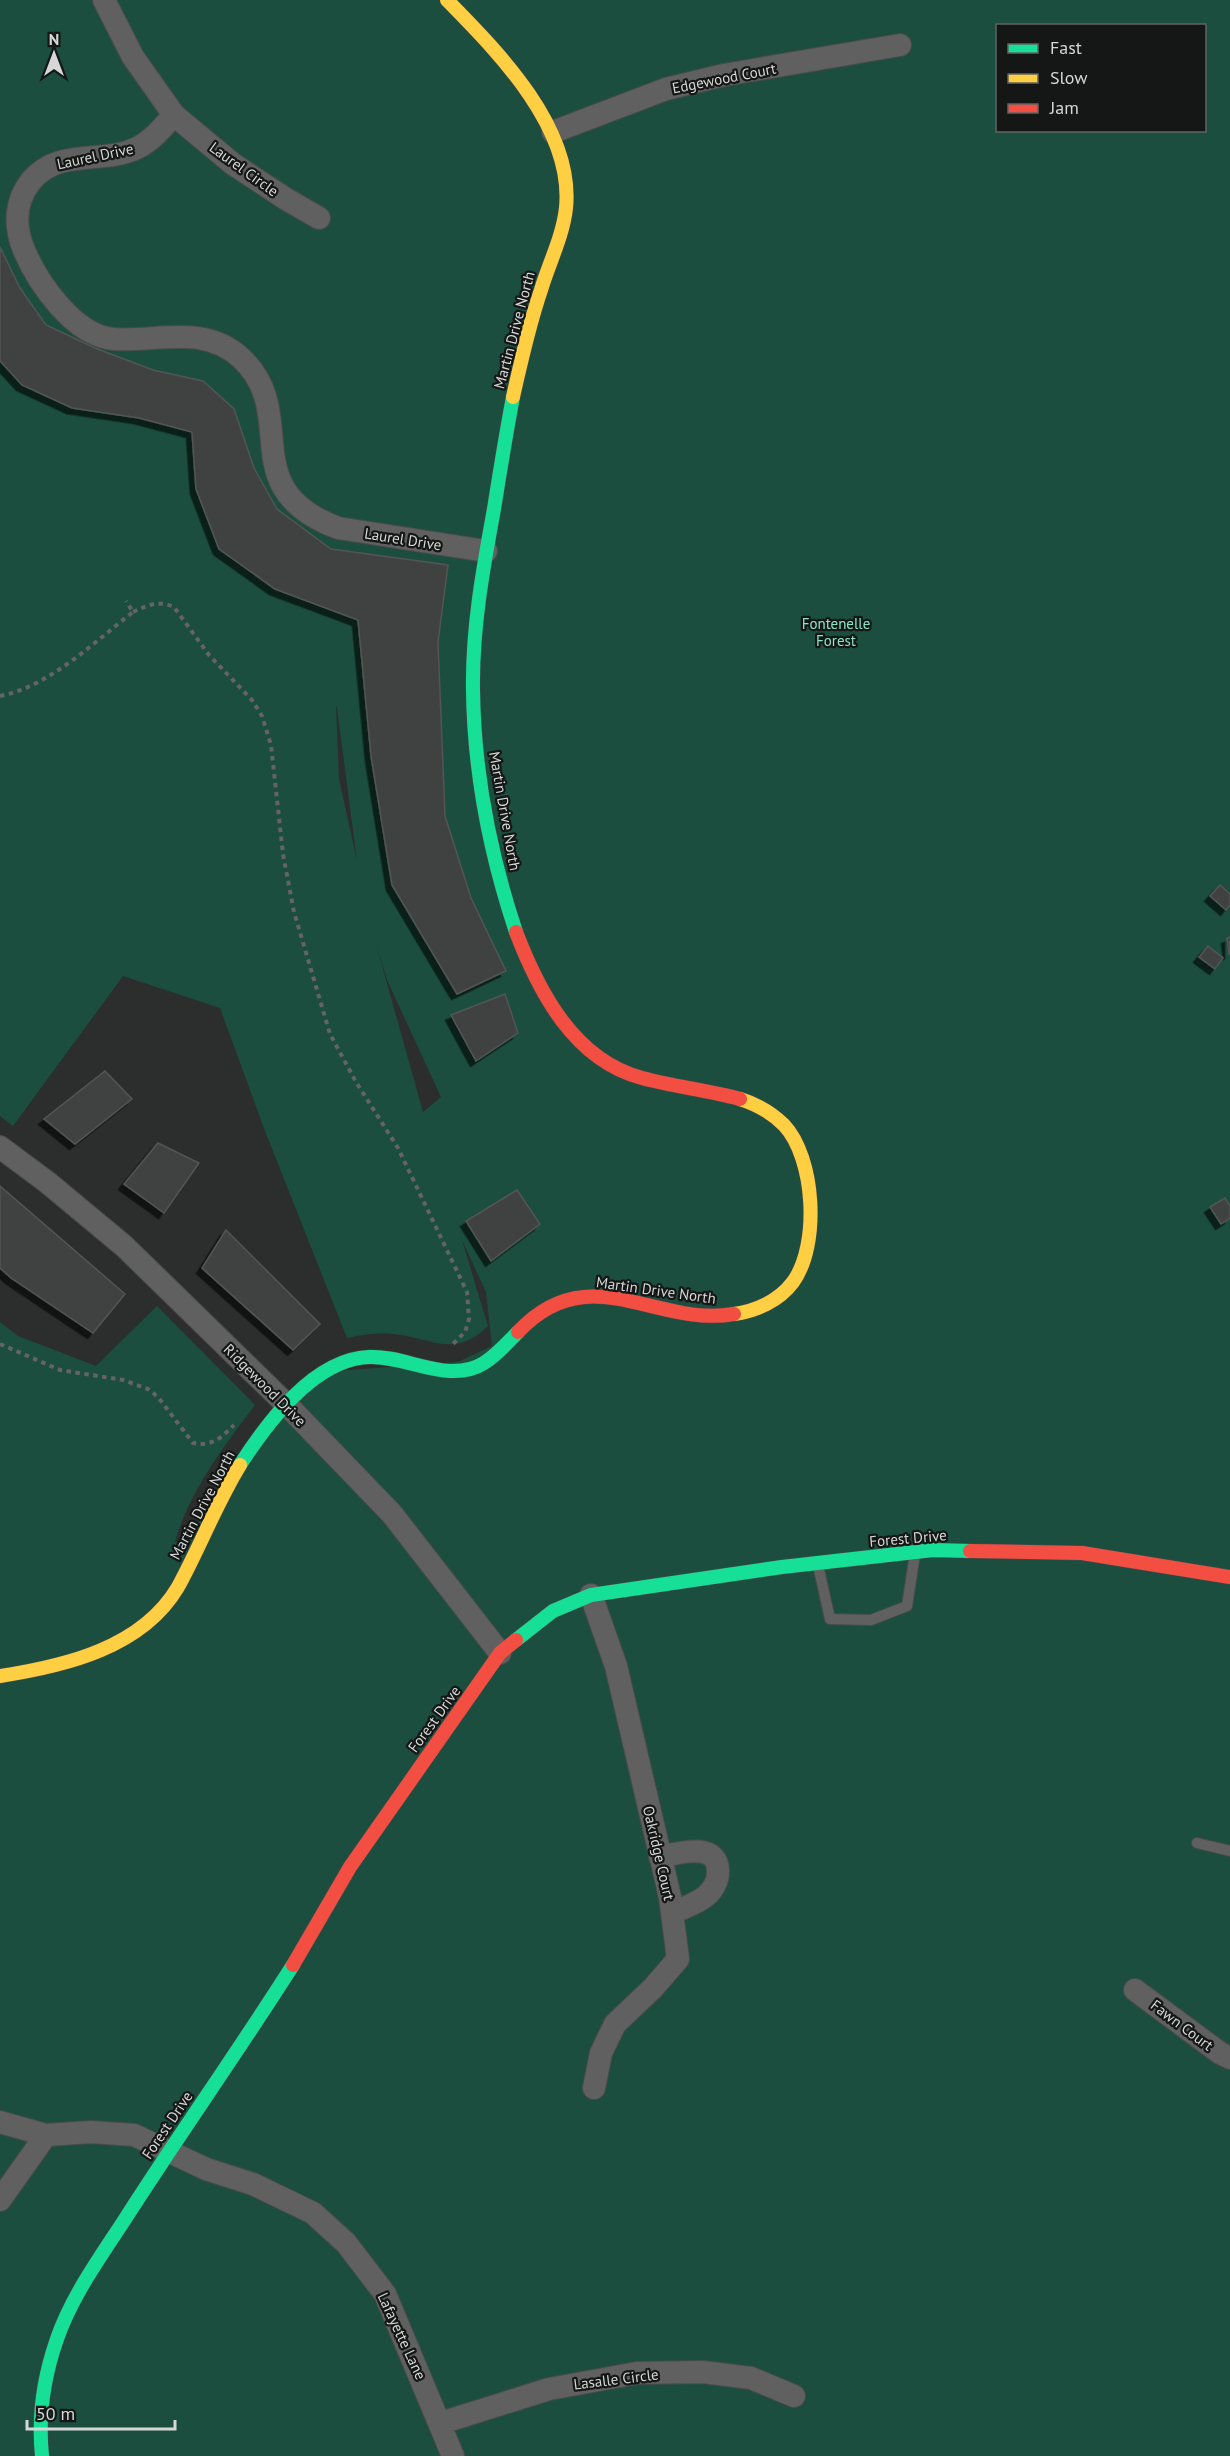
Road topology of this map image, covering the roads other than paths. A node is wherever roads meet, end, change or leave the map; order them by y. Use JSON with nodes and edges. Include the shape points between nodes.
{"nodes":[{"id":1,"x":104,"y":0,"type":"edge"},
{"id":2,"x":447,"y":0,"type":"edge"},
{"id":3,"x":900,"y":45,"type":"dead end"},
{"id":4,"x":174,"y":115,"type":"junction"},
{"id":5,"x":552,"y":132,"type":"junction"},
{"id":6,"x":319,"y":218,"type":"dead end"},
{"id":7,"x":486,"y":551,"type":"junction"},
{"id":8,"x":0,"y":1147,"type":"edge"},
{"id":9,"x":287,"y":1405,"type":"junction"},
{"id":10,"x":916,"y":1551,"type":"junction"},
{"id":11,"x":818,"y":1564,"type":"junction"},
{"id":12,"x":1230,"y":1577,"type":"edge"},
{"id":13,"x":591,"y":1595,"type":"junction"},
{"id":14,"x":501,"y":1653,"type":"junction"},
{"id":15,"x":0,"y":1676,"type":"edge"},
{"id":16,"x":1197,"y":1843,"type":"dead end"},
{"id":17,"x":1230,"y":1851,"type":"edge"},
{"id":18,"x":660,"y":1857,"type":"junction"},
{"id":19,"x":672,"y":1913,"type":"junction"},
{"id":20,"x":1135,"y":1990,"type":"dead end"},
{"id":21,"x":1230,"y":2058,"type":"edge"},
{"id":22,"x":594,"y":2088,"type":"dead end"},
{"id":23,"x":0,"y":2122,"type":"edge"},
{"id":24,"x":46,"y":2135,"type":"junction"},
{"id":25,"x":169,"y":2150,"type":"junction"},
{"id":26,"x":0,"y":2200,"type":"edge"},
{"id":27,"x":794,"y":2396,"type":"dead end"},
{"id":28,"x":441,"y":2423,"type":"junction"},
{"id":29,"x":42,"y":2456,"type":"edge"},
{"id":30,"x":453,"y":2456,"type":"edge"}],
"edges":[{"from":1,"to":4,"type":"street","via":[[133,57]]},
{"from":2,"to":5,"type":"street","name":"Martin Drive North","via":[[498,52]]},
{"from":3,"to":5,"type":"street","name":"Edgewood Court","via":[[724,75],[666,89]]},
{"from":4,"to":6,"type":"street","name":"Laurel Circle","via":[[233,164]]},
{"from":4,"to":7,"type":"street","name":"Laurel Drive","via":[[137,148],[58,162],[32,180],[22,193],[17,222],[20,240],[43,286],[75,319],[111,339],[197,337],[213,341],[239,357],[264,391],[274,464],[282,487],[301,510],[319,521],[338,528]]},
{"from":5,"to":7,"type":"street","name":"Martin Drive North","via":[[567,189],[567,212],[524,348]]},
{"from":7,"to":9,"type":"street","name":"Martin Drive North","via":[[473,673],[477,757],[491,845],[508,909],[528,961],[564,1026],[610,1065],[639,1077],[740,1097],[759,1105],[786,1127],[806,1174],[809,1218],[804,1261],[788,1288],[776,1299],[746,1313],[710,1317],[627,1300],[585,1297],[541,1310],[477,1369],[441,1370],[393,1357],[370,1356],[328,1368]]},
{"from":8,"to":9,"type":"street","name":"Ridgewood Drive","via":[[124,1246]]},
{"from":9,"to":14,"type":"street","name":"Ridgewood Drive","via":[[392,1514]]},
{"from":9,"to":15,"type":"street","name":"Martin Drive North","via":[[255,1442],[230,1480],[167,1605],[133,1634],[106,1647],[49,1666]]},
{"from":10,"to":11,"type":"street","name":"Forest Drive"},
{"from":10,"to":11,"type":"lane","via":[[908,1606],[871,1620],[830,1619]]},
{"from":10,"to":12,"type":"street","name":"Forest Drive","via":[[1082,1553]]},
{"from":11,"to":13,"type":"street","name":"Forest Drive"},
{"from":13,"to":14,"type":"street","name":"Forest Drive","via":[[553,1611]]},
{"from":13,"to":18,"type":"street","name":"Oakridge Court","via":[[616,1666]]},
{"from":14,"to":25,"type":"street","name":"Forest Drive","via":[[350,1867],[279,1987]]},
{"from":16,"to":17,"type":"lane"},
{"from":18,"to":19,"type":"street","name":"Oakridge Court"},
{"from":18,"to":19,"type":"street","via":[[698,1851],[709,1854],[718,1866],[718,1879],[706,1896]]},
{"from":19,"to":22,"type":"street","name":"Oakridge Court","via":[[678,1959],[615,2024],[601,2053]]},
{"from":20,"to":21,"type":"street","name":"Fawn Court"},
{"from":23,"to":24,"type":"street","name":"Lafayette Lane"},
{"from":24,"to":25,"type":"street","name":"Lafayette Lane","via":[[134,2134]]},
{"from":24,"to":26,"type":"street"},
{"from":25,"to":28,"type":"street","name":"Lafayette Lane","via":[[313,2213],[346,2243],[385,2294]]},
{"from":25,"to":29,"type":"street","name":"Forest Drive","via":[[83,2285],[57,2338],[45,2383]]},
{"from":27,"to":28,"type":"street","name":"Lasalle Circle","via":[[751,2378],[637,2373],[549,2389]]},
{"from":28,"to":30,"type":"street","name":"Lafayette Lane"}]}
